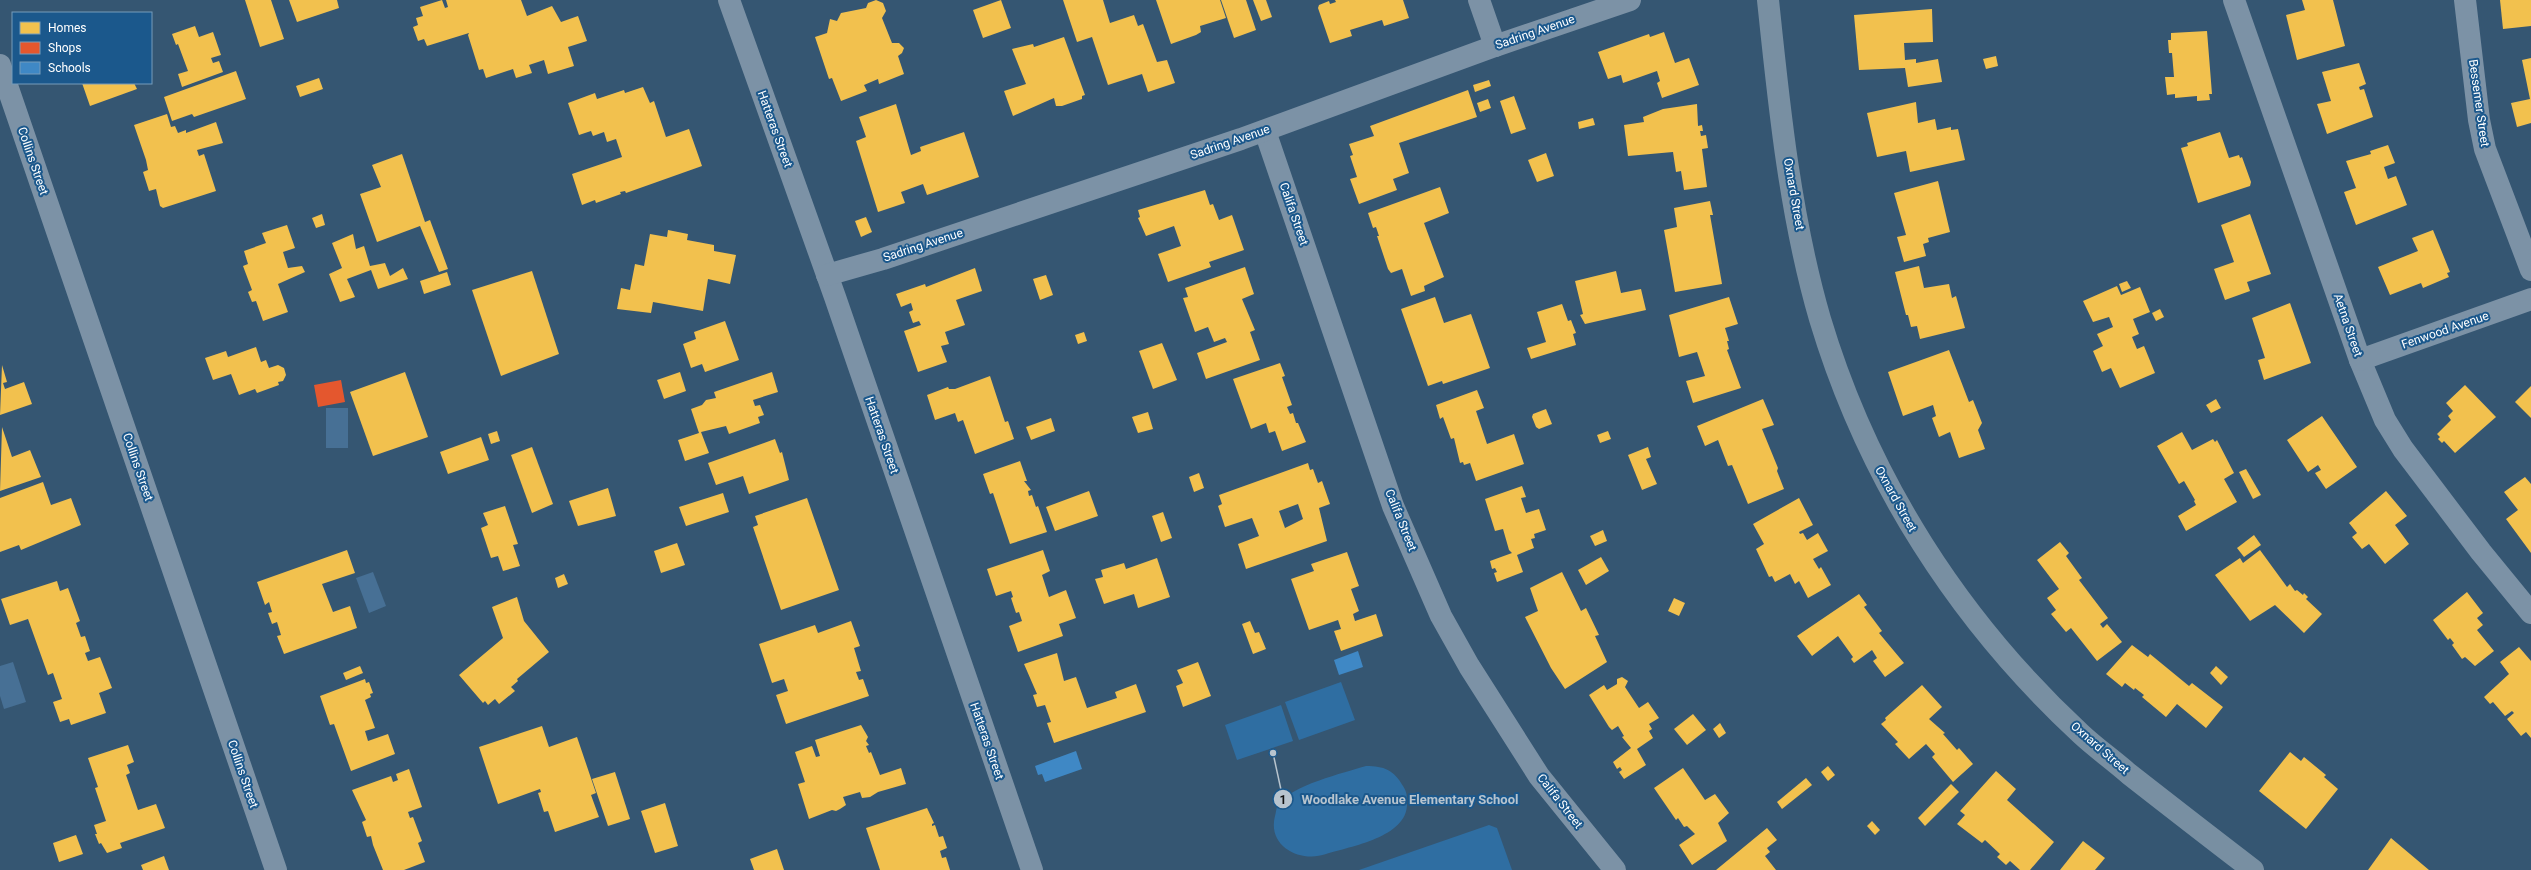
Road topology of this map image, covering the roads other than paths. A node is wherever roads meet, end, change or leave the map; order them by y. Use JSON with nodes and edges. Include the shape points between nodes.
{"nodes":[{"id":1,"x":729,"y":0,"type":"edge"},
{"id":2,"x":1479,"y":0,"type":"edge"},
{"id":3,"x":1630,"y":0,"type":"edge"},
{"id":4,"x":1768,"y":0,"type":"edge"},
{"id":5,"x":2234,"y":0,"type":"edge"},
{"id":6,"x":2465,"y":0,"type":"edge"},
{"id":7,"x":1494,"y":46,"type":"junction"},
{"id":8,"x":0,"y":65,"type":"edge"},
{"id":9,"x":1265,"y":130,"type":"junction"},
{"id":10,"x":2531,"y":270,"type":"edge"},
{"id":11,"x":827,"y":275,"type":"junction"},
{"id":12,"x":2531,"y":299,"type":"edge"},
{"id":13,"x":2360,"y":360,"type":"junction"},
{"id":14,"x":2531,"y":613,"type":"edge"},
{"id":15,"x":276,"y":870,"type":"edge"},
{"id":16,"x":1032,"y":870,"type":"edge"},
{"id":17,"x":1615,"y":870,"type":"edge"},
{"id":18,"x":2253,"y":870,"type":"edge"}],
"edges":[{"from":1,"to":11,"type":"street","name":"Hatteras Street"},
{"from":2,"to":7,"type":"street"},
{"from":3,"to":7,"type":"street","name":"Sadring Avenue"},
{"from":4,"to":18,"type":"street","name":"Oxnard Street","via":[[1780,112],[1800,228],[1820,318],[1853,412],[1891,494],[1955,593],[2014,666],[2081,735]]},
{"from":5,"to":13,"type":"street","name":"Aetna Street"},
{"from":6,"to":10,"type":"street","name":"Bessemer Street","via":[[2479,120],[2485,149]]},
{"from":7,"to":9,"type":"street","name":"Sadring Avenue"},
{"from":8,"to":15,"type":"street","name":"Collins Street"},
{"from":9,"to":11,"type":"street","name":"Sadring Avenue","via":[[883,259]]},
{"from":9,"to":17,"type":"street","name":"Califa Street","via":[[1393,506],[1441,616],[1469,666],[1539,776]]},
{"from":11,"to":16,"type":"street","name":"Hatteras Street"},
{"from":12,"to":13,"type":"street","name":"Fenwood Avenue"},
{"from":13,"to":14,"type":"street","name":"Aetna Street","via":[[2385,420],[2403,449]]}]}
